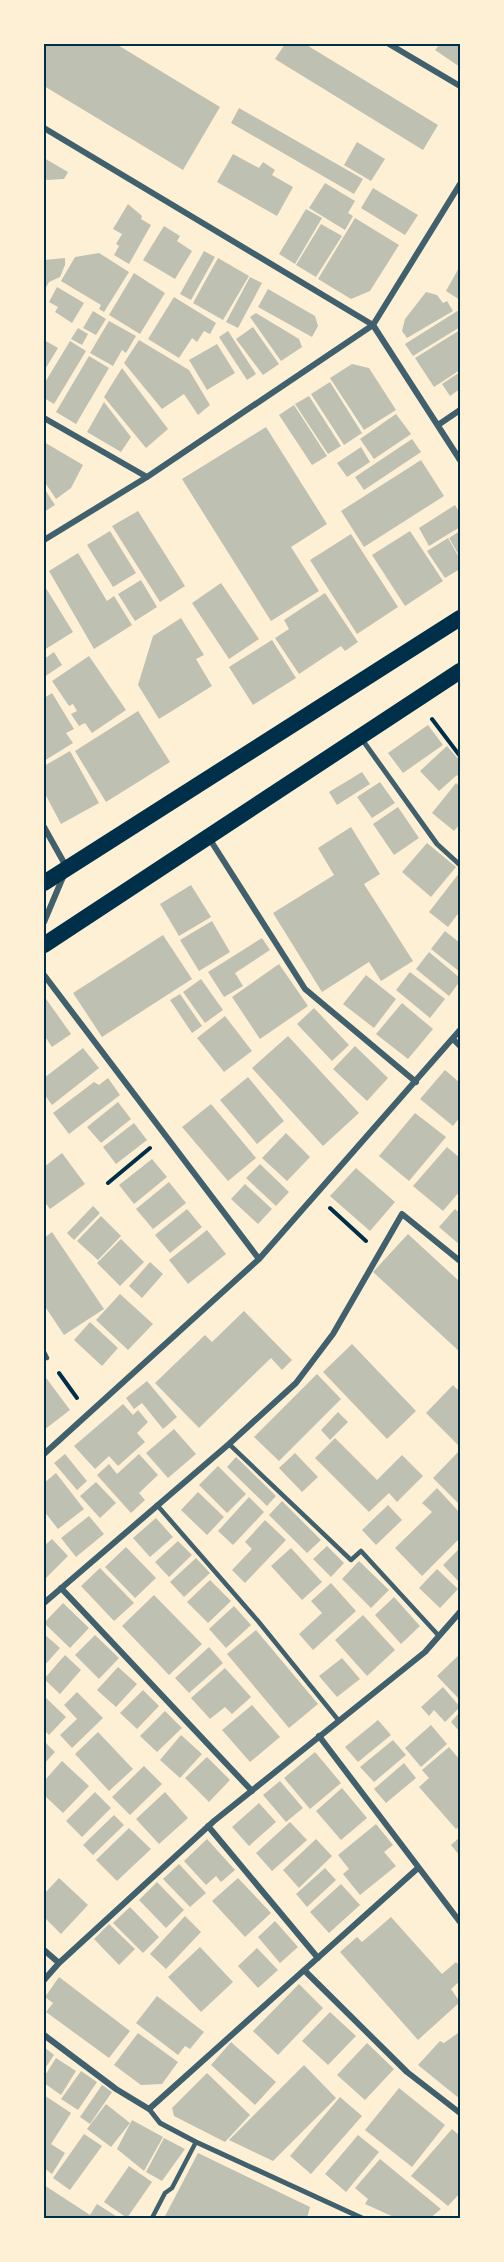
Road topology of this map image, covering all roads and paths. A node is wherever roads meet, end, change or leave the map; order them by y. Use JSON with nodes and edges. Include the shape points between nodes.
{"nodes":[{"id":1,"x":389,"y":44,"type":"edge"},
{"id":2,"x":460,"y":86,"type":"edge"},
{"id":3,"x":44,"y":128,"type":"edge"},
{"id":4,"x":460,"y":184,"type":"edge"},
{"id":5,"x":373,"y":325,"type":"junction"},
{"id":6,"x":460,"y":410,"type":"edge"},
{"id":7,"x":44,"y":418,"type":"edge"},
{"id":8,"x":438,"y":425,"type":"junction"},
{"id":9,"x":460,"y":460,"type":"edge"},
{"id":10,"x":147,"y":477,"type":"junction"},
{"id":11,"x":44,"y":540,"type":"edge"},
{"id":12,"x":460,"y":618,"type":"edge"},
{"id":13,"x":460,"y":671,"type":"edge"},
{"id":14,"x":417,"y":699,"type":"junction"},
{"id":15,"x":360,"y":737,"type":"junction"},
{"id":16,"x":460,"y":756,"type":"edge"},
{"id":17,"x":44,"y":827,"type":"edge"},
{"id":18,"x":209,"y":837,"type":"junction"},
{"id":19,"x":460,"y":865,"type":"edge"},
{"id":20,"x":67,"y":867,"type":"junction"},
{"id":21,"x":44,"y":882,"type":"edge"},
{"id":22,"x":44,"y":922,"type":"edge"},
{"id":23,"x":44,"y":945,"type":"edge"},
{"id":24,"x":44,"y":975,"type":"edge"},
{"id":25,"x":460,"y":1030,"type":"edge"},
{"id":26,"x":453,"y":1040,"type":"junction"},
{"id":27,"x":460,"y":1046,"type":"edge"},
{"id":28,"x":416,"y":1082,"type":"junction"},
{"id":29,"x":165,"y":1136,"type":"junction"},
{"id":30,"x":108,"y":1183,"type":"dead end"},
{"id":31,"x":316,"y":1195,"type":"junction"},
{"id":32,"x":379,"y":1253,"type":"junction"},
{"id":33,"x":259,"y":1259,"type":"junction"},
{"id":34,"x":460,"y":1261,"type":"edge"},
{"id":35,"x":44,"y":1352,"type":"edge"},
{"id":36,"x":48,"y":1358,"type":"joint"},
{"id":37,"x":89,"y":1414,"type":"junction"},
{"id":38,"x":229,"y":1444,"type":"junction"},
{"id":39,"x":44,"y":1454,"type":"edge"},
{"id":40,"x":157,"y":1504,"type":"junction"},
{"id":41,"x":61,"y":1588,"type":"junction"},
{"id":42,"x":44,"y":1603,"type":"edge"},
{"id":43,"x":460,"y":1612,"type":"edge"},
{"id":44,"x":439,"y":1636,"type":"junction"},
{"id":45,"x":339,"y":1721,"type":"junction"},
{"id":46,"x":319,"y":1737,"type":"junction"},
{"id":47,"x":252,"y":1791,"type":"junction"},
{"id":48,"x":208,"y":1826,"type":"junction"},
{"id":49,"x":418,"y":1868,"type":"junction"},
{"id":50,"x":460,"y":1922,"type":"edge"},
{"id":51,"x":44,"y":1950,"type":"edge"},
{"id":52,"x":318,"y":1958,"type":"junction"},
{"id":53,"x":59,"y":1963,"type":"junction"},
{"id":54,"x":304,"y":1970,"type":"junction"},
{"id":55,"x":44,"y":1980,"type":"edge"},
{"id":56,"x":44,"y":2035,"type":"edge"},
{"id":57,"x":149,"y":2109,"type":"junction"},
{"id":58,"x":460,"y":2113,"type":"edge"},
{"id":59,"x":196,"y":2142,"type":"junction"},
{"id":60,"x":152,"y":2218,"type":"edge"},
{"id":61,"x":362,"y":2218,"type":"edge"}],
"edges":[{"from":1,"to":2,"type":"street"},
{"from":3,"to":5,"type":"street"},
{"from":4,"to":5,"type":"street"},
{"from":5,"to":8,"type":"street"},
{"from":5,"to":10,"type":"street"},
{"from":6,"to":8,"type":"street"},
{"from":7,"to":10,"type":"street"},
{"from":8,"to":9,"type":"street"},
{"from":10,"to":11,"type":"street"},
{"from":12,"to":20,"type":"highway"},
{"from":13,"to":14,"type":"highway"},
{"from":14,"to":15,"type":"highway"},
{"from":14,"to":16,"type":"path"},
{"from":15,"to":18,"type":"highway"},
{"from":15,"to":19,"type":"street","via":[[437,844]]},
{"from":17,"to":20,"type":"street"},
{"from":18,"to":23,"type":"highway"},
{"from":18,"to":28,"type":"street","via":[[305,989]]},
{"from":20,"to":21,"type":"highway"},
{"from":20,"to":22,"type":"street"},
{"from":24,"to":29,"type":"street"},
{"from":25,"to":26,"type":"street"},
{"from":26,"to":27,"type":"street"},
{"from":26,"to":28,"type":"street"},
{"from":28,"to":31,"type":"street"},
{"from":29,"to":30,"type":"path"},
{"from":29,"to":33,"type":"street"},
{"from":31,"to":32,"type":"path"},
{"from":31,"to":33,"type":"street"},
{"from":32,"to":34,"type":"street","via":[[402,1214]]},
{"from":32,"to":38,"type":"street","via":[[333,1334],[296,1383]]},
{"from":33,"to":37,"type":"street"},
{"from":35,"to":36,"type":"lane"},
{"from":36,"to":37,"type":"path"},
{"from":37,"to":39,"type":"street"},
{"from":38,"to":40,"type":"street"},
{"from":38,"to":44,"type":"lane","via":[[351,1560],[360,1551]]},
{"from":40,"to":41,"type":"street"},
{"from":40,"to":45,"type":"lane"},
{"from":41,"to":42,"type":"street"},
{"from":41,"to":47,"type":"street"},
{"from":43,"to":44,"type":"street"},
{"from":44,"to":45,"type":"street","via":[[425,1652]]},
{"from":45,"to":46,"type":"street"},
{"from":46,"to":47,"type":"street"},
{"from":46,"to":49,"type":"street"},
{"from":47,"to":48,"type":"street"},
{"from":48,"to":52,"type":"street"},
{"from":48,"to":53,"type":"street"},
{"from":49,"to":50,"type":"street"},
{"from":49,"to":52,"type":"street"},
{"from":51,"to":53,"type":"street"},
{"from":52,"to":54,"type":"street"},
{"from":53,"to":55,"type":"street"},
{"from":54,"to":57,"type":"street"},
{"from":54,"to":58,"type":"street","via":[[407,2072]]},
{"from":56,"to":57,"type":"street"},
{"from":57,"to":59,"type":"street","via":[[160,2123]]},
{"from":59,"to":60,"type":"lane"},
{"from":59,"to":61,"type":"street"}]}
